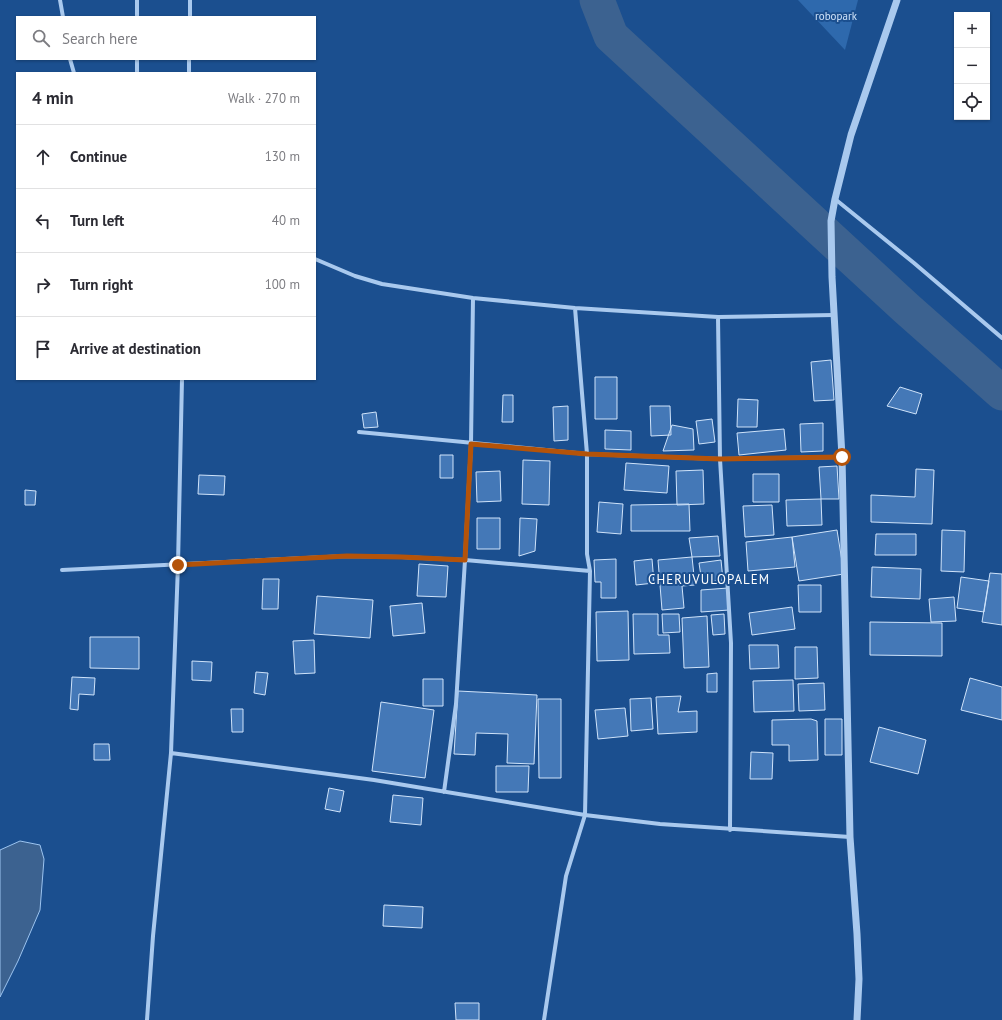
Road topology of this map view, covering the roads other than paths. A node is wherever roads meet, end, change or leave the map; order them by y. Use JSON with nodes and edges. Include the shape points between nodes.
{"nodes":[{"id":1,"x":60,"y":0,"type":"edge"},
{"id":2,"x":137,"y":0,"type":"edge"},
{"id":3,"x":190,"y":0,"type":"edge"},
{"id":4,"x":897,"y":0,"type":"edge"},
{"id":5,"x":63,"y":16,"type":"edge"},
{"id":6,"x":137,"y":16,"type":"edge"},
{"id":7,"x":190,"y":16,"type":"edge"},
{"id":8,"x":70,"y":60,"type":"edge"},
{"id":9,"x":137,"y":60,"type":"edge"},
{"id":10,"x":189,"y":60,"type":"edge"},
{"id":11,"x":74,"y":72,"type":"edge"},
{"id":12,"x":137,"y":72,"type":"edge"},
{"id":13,"x":189,"y":72,"type":"edge"},
{"id":14,"x":835,"y":199,"type":"junction"},
{"id":15,"x":316,"y":259,"type":"edge"},
{"id":16,"x":473,"y":298,"type":"junction"},
{"id":17,"x":575,"y":308,"type":"junction"},
{"id":18,"x":834,"y":315,"type":"junction"},
{"id":19,"x":718,"y":317,"type":"junction"},
{"id":20,"x":1002,"y":338,"type":"edge"},
{"id":21,"x":182,"y":380,"type":"edge"},
{"id":22,"x":359,"y":432,"type":"dead end"},
{"id":23,"x":471,"y":444,"type":"junction"},
{"id":24,"x":587,"y":454,"type":"junction"},
{"id":25,"x":842,"y":457,"type":"junction"},
{"id":26,"x":720,"y":459,"type":"junction"},
{"id":27,"x":465,"y":560,"type":"junction"},
{"id":28,"x":178,"y":565,"type":"junction"},
{"id":29,"x":62,"y":570,"type":"dead end"},
{"id":30,"x":590,"y":571,"type":"junction"},
{"id":31,"x":171,"y":753,"type":"junction"},
{"id":32,"x":444,"y":792,"type":"junction"},
{"id":33,"x":585,"y":815,"type":"junction"},
{"id":34,"x":730,"y":830,"type":"junction"},
{"id":35,"x":850,"y":837,"type":"junction"},
{"id":36,"x":147,"y":1020,"type":"edge"},
{"id":37,"x":544,"y":1020,"type":"edge"},
{"id":38,"x":856,"y":1020,"type":"edge"}],
"edges":[{"from":1,"to":5,"type":"street"},
{"from":2,"to":6,"type":"street"},
{"from":3,"to":7,"type":"street"},
{"from":4,"to":14,"type":"street","via":[[851,135]]},
{"from":8,"to":11,"type":"street"},
{"from":9,"to":12,"type":"street"},
{"from":10,"to":13,"type":"street"},
{"from":14,"to":18,"type":"street","via":[[831,221]]},
{"from":14,"to":20,"type":"street"},
{"from":15,"to":16,"type":"street","via":[[382,284]]},
{"from":16,"to":17,"type":"street"},
{"from":16,"to":23,"type":"street"},
{"from":17,"to":19,"type":"street"},
{"from":17,"to":24,"type":"street"},
{"from":18,"to":19,"type":"street"},
{"from":18,"to":25,"type":"street"},
{"from":19,"to":26,"type":"street"},
{"from":21,"to":28,"type":"street"},
{"from":22,"to":23,"type":"street"},
{"from":23,"to":24,"type":"street"},
{"from":23,"to":27,"type":"street"},
{"from":24,"to":26,"type":"street"},
{"from":24,"to":30,"type":"street","via":[[587,554]]},
{"from":25,"to":26,"type":"street"},
{"from":25,"to":35,"type":"street"},
{"from":26,"to":34,"type":"street","via":[[731,643]]},
{"from":27,"to":28,"type":"street","via":[[347,556]]},
{"from":27,"to":30,"type":"street"},
{"from":27,"to":32,"type":"street","via":[[456,704]]},
{"from":28,"to":29,"type":"street"},
{"from":28,"to":31,"type":"street"},
{"from":30,"to":33,"type":"street"},
{"from":31,"to":32,"type":"street"},
{"from":31,"to":36,"type":"street"},
{"from":32,"to":33,"type":"street"},
{"from":33,"to":34,"type":"street"},
{"from":33,"to":37,"type":"street","via":[[566,876]]},
{"from":34,"to":35,"type":"street"},
{"from":35,"to":38,"type":"street","via":[[857,934]]}]}
